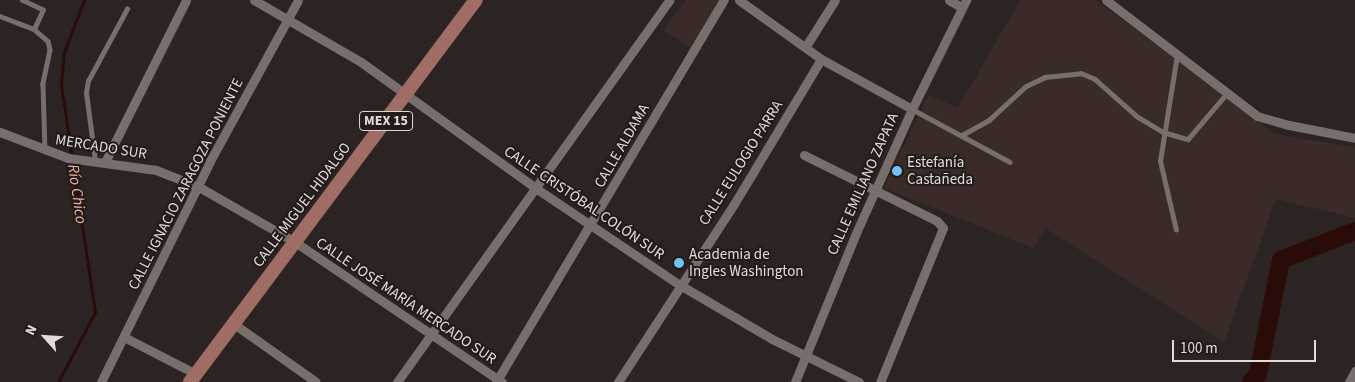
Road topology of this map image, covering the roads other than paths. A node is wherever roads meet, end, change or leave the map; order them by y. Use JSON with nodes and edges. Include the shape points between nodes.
{"nodes":[{"id":1,"x":22,"y":0,"type":"edge"},
{"id":2,"x":186,"y":0,"type":"edge"},
{"id":3,"x":254,"y":0,"type":"edge"},
{"id":4,"x":298,"y":0,"type":"edge"},
{"id":5,"x":476,"y":0,"type":"edge"},
{"id":6,"x":669,"y":0,"type":"edge"},
{"id":7,"x":724,"y":0,"type":"edge"},
{"id":8,"x":739,"y":0,"type":"edge"},
{"id":9,"x":835,"y":0,"type":"edge"},
{"id":10,"x":949,"y":0,"type":"edge"},
{"id":11,"x":1106,"y":0,"type":"edge"},
{"id":12,"x":963,"y":4,"type":"edge"},
{"id":13,"x":127,"y":9,"type":"dead end"},
{"id":14,"x":0,"y":16,"type":"edge"},
{"id":15,"x":288,"y":19,"type":"junction"},
{"id":16,"x":34,"y":29,"type":"junction"},
{"id":17,"x":806,"y":46,"type":"junction"},
{"id":18,"x":1177,"y":55,"type":"junction"},
{"id":19,"x":821,"y":59,"type":"junction"},
{"id":20,"x":1227,"y":93,"type":"junction"},
{"id":21,"x":405,"y":96,"type":"junction"},
{"id":22,"x":912,"y":108,"type":"junction"},
{"id":23,"x":0,"y":132,"type":"edge"},
{"id":24,"x":1163,"y":132,"type":"junction"},
{"id":25,"x":962,"y":135,"type":"junction"},
{"id":26,"x":1355,"y":138,"type":"edge"},
{"id":27,"x":45,"y":152,"type":"junction"},
{"id":28,"x":804,"y":155,"type":"dead end"},
{"id":29,"x":100,"y":161,"type":"junction"},
{"id":30,"x":1010,"y":162,"type":"dead end"},
{"id":31,"x":199,"y":186,"type":"junction"},
{"id":32,"x":534,"y":187,"type":"junction"},
{"id":33,"x":874,"y":192,"type":"junction"},
{"id":34,"x":591,"y":226,"type":"junction"},
{"id":35,"x":1176,"y":230,"type":"dead end"},
{"id":36,"x":295,"y":242,"type":"junction"},
{"id":37,"x":680,"y":285,"type":"junction"},
{"id":38,"x":234,"y":324,"type":"junction"},
{"id":39,"x":429,"y":334,"type":"junction"},
{"id":40,"x":124,"y":337,"type":"junction"},
{"id":41,"x":805,"y":356,"type":"junction"},
{"id":42,"x":1355,"y":371,"type":"edge"},
{"id":43,"x":193,"y":378,"type":"edge"},
{"id":44,"x":498,"y":381,"type":"edge"},
{"id":45,"x":101,"y":382,"type":"edge"},
{"id":46,"x":316,"y":382,"type":"edge"},
{"id":47,"x":397,"y":382,"type":"edge"},
{"id":48,"x":618,"y":382,"type":"edge"},
{"id":49,"x":795,"y":382,"type":"edge"},
{"id":50,"x":859,"y":382,"type":"edge"},
{"id":51,"x":880,"y":382,"type":"edge"},
{"id":52,"x":1348,"y":382,"type":"edge"}],
"edges":[{"from":1,"to":16,"type":"lane","via":[[43,10]]},
{"from":2,"to":29,"type":"street"},
{"from":3,"to":15,"type":"street","name":"CALLE CRISTÓBAL COLÓN SUR"},
{"from":4,"to":15,"type":"street","name":"CALLE IGNACIO ZARAGOZA PONIENTE"},
{"from":5,"to":21,"type":"main road","name":"CALLE MIGUEL HIDALGO","number":"MEX 15"},
{"from":6,"to":32,"type":"street"},
{"from":7,"to":34,"type":"street","name":"CALLE ALDAMA"},
{"from":8,"to":17,"type":"street"},
{"from":9,"to":17,"type":"street"},
{"from":10,"to":12,"type":"street"},
{"from":11,"to":18,"type":"street"},
{"from":12,"to":22,"type":"street","name":"CALLE EMILIANO ZAPATA"},
{"from":13,"to":29,"type":"lane","via":[[88,81],[86,93]]},
{"from":14,"to":16,"type":"lane"},
{"from":15,"to":21,"type":"street","name":"CALLE CRISTÓBAL COLÓN SUR","via":[[361,62]]},
{"from":15,"to":31,"type":"street","name":"CALLE IGNACIO ZARAGOZA PONIENTE"},
{"from":16,"to":27,"type":"lane","via":[[48,41],[50,50],[43,84]]},
{"from":17,"to":19,"type":"street"},
{"from":18,"to":20,"type":"street"},
{"from":18,"to":24,"type":"lane"},
{"from":19,"to":22,"type":"street"},
{"from":19,"to":37,"type":"street","name":"CALLE EULOGIO PARRA","via":[[734,204]]},
{"from":20,"to":24,"type":"lane","via":[[1188,139]]},
{"from":20,"to":26,"type":"street","via":[[1257,116]]},
{"from":21,"to":32,"type":"street","name":"CALLE CRISTÓBAL COLÓN SUR"},
{"from":21,"to":36,"type":"main road","name":"CALLE MIGUEL HIDALGO","number":"MEX 15"},
{"from":22,"to":25,"type":"lane"},
{"from":22,"to":33,"type":"street","name":"CALLE EMILIANO ZAPATA"},
{"from":23,"to":27,"type":"street","name":"MERCADO SUR"},
{"from":24,"to":25,"type":"lane","via":[[1138,117],[1095,79],[1081,73],[1045,77],[1026,86],[989,120]]},
{"from":24,"to":35,"type":"lane","via":[[1160,161]]},
{"from":25,"to":30,"type":"lane"},
{"from":27,"to":29,"type":"street","name":"MERCADO SUR"},
{"from":28,"to":33,"type":"street"},
{"from":29,"to":31,"type":"street","name":"MERCADO SUR","via":[[156,170]]},
{"from":31,"to":36,"type":"street","name":"MERCADO SUR"},
{"from":31,"to":40,"type":"street","name":"CALLE IGNACIO ZARAGOZA PONIENTE"},
{"from":32,"to":34,"type":"street","name":"CALLE CRISTÓBAL COLÓN SUR"},
{"from":32,"to":39,"type":"street"},
{"from":33,"to":41,"type":"street","name":"CALLE EMILIANO ZAPATA"},
{"from":33,"to":51,"type":"street","via":[[937,222],[943,228]]},
{"from":34,"to":37,"type":"street","name":"CALLE CRISTÓBAL COLÓN SUR"},
{"from":34,"to":44,"type":"street","name":"CALLE ALDAMA"},
{"from":36,"to":38,"type":"main road","name":"CALLE MIGUEL HIDALGO","number":"MEX 15"},
{"from":36,"to":39,"type":"street","name":"CALLE JOSÉ MARÍA MERCADO SUR"},
{"from":37,"to":41,"type":"street","name":"CALLE CRISTÓBAL COLÓN SUR"},
{"from":37,"to":48,"type":"street","name":"CALLE EULOGIO PARRA"},
{"from":38,"to":43,"type":"main road","name":"CALLE MIGUEL HIDALGO","number":"MEX 15"},
{"from":38,"to":46,"type":"street"},
{"from":39,"to":44,"type":"street","name":"CALLE JOSÉ MARÍA MERCADO SUR"},
{"from":39,"to":47,"type":"street"},
{"from":40,"to":43,"type":"street"},
{"from":40,"to":45,"type":"street","name":"CALLE IGNACIO ZARAGOZA PONIENTE"},
{"from":41,"to":49,"type":"street","name":"CALLE EMILIANO ZAPATA"},
{"from":41,"to":50,"type":"street","name":"CALLE CRISTÓBAL COLÓN SUR"},
{"from":42,"to":52,"type":"street"}]}
